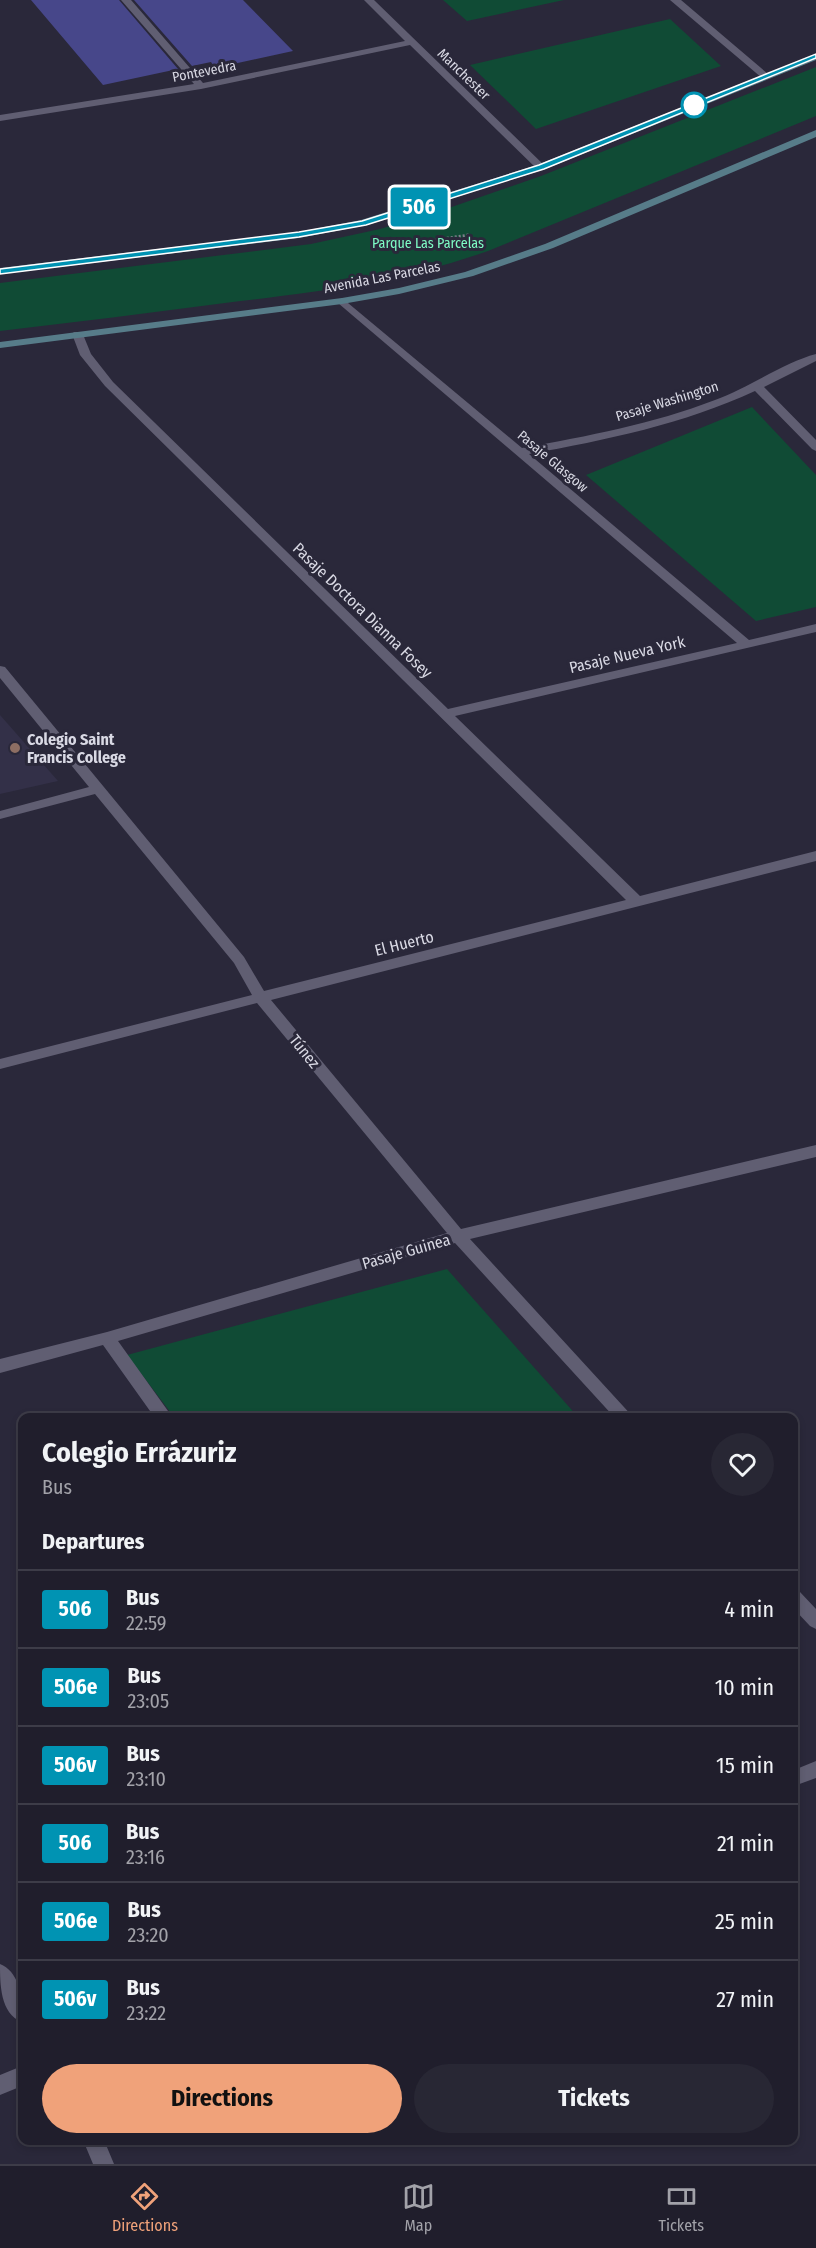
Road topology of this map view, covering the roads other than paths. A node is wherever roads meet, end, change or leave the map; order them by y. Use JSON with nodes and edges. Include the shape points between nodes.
{"nodes":[{"id":1,"x":126,"y":0,"type":"edge"},
{"id":2,"x":369,"y":0,"type":"edge"},
{"id":3,"x":675,"y":0,"type":"edge"},
{"id":4,"x":412,"y":42,"type":"junction"},
{"id":5,"x":816,"y":57,"type":"edge"},
{"id":6,"x":765,"y":76,"type":"junction"},
{"id":7,"x":201,"y":86,"type":"junction"},
{"id":8,"x":0,"y":118,"type":"edge"},
{"id":9,"x":816,"y":133,"type":"edge"},
{"id":10,"x":541,"y":167,"type":"junction"},
{"id":11,"x":0,"y":272,"type":"edge"},
{"id":12,"x":342,"y":301,"type":"junction"},
{"id":13,"x":78,"y":334,"type":"junction"},
{"id":14,"x":0,"y":345,"type":"edge"},
{"id":15,"x":816,"y":357,"type":"edge"},
{"id":16,"x":757,"y":386,"type":"junction"},
{"id":17,"x":816,"y":447,"type":"edge"},
{"id":18,"x":520,"y":452,"type":"junction"},
{"id":19,"x":816,"y":628,"type":"edge"},
{"id":20,"x":746,"y":644,"type":"junction"},
{"id":21,"x":0,"y":670,"type":"edge"},
{"id":22,"x":446,"y":714,"type":"junction"},
{"id":23,"x":98,"y":789,"type":"junction"},
{"id":24,"x":0,"y":815,"type":"edge"},
{"id":25,"x":816,"y":856,"type":"edge"},
{"id":26,"x":637,"y":902,"type":"junction"},
{"id":27,"x":261,"y":998,"type":"junction"},
{"id":28,"x":0,"y":1064,"type":"edge"},
{"id":29,"x":816,"y":1151,"type":"edge"},
{"id":30,"x":458,"y":1236,"type":"junction"},
{"id":31,"x":107,"y":1338,"type":"junction"},
{"id":32,"x":0,"y":1366,"type":"edge"},
{"id":33,"x":161,"y":1413,"type":"edge"},
{"id":34,"x":621,"y":1413,"type":"edge"},
{"id":35,"x":798,"y":1601,"type":"edge"},
{"id":36,"x":816,"y":1621,"type":"edge"},
{"id":37,"x":816,"y":1769,"type":"edge"},
{"id":38,"x":798,"y":1776,"type":"edge"},
{"id":39,"x":0,"y":1974,"type":"edge"},
{"id":40,"x":18,"y":2006,"type":"edge"},
{"id":41,"x":18,"y":2078,"type":"edge"},
{"id":42,"x":0,"y":2085,"type":"edge"},
{"id":43,"x":95,"y":2145,"type":"edge"},
{"id":44,"x":104,"y":2164,"type":"edge"}],
"edges":[{"from":1,"to":7,"type":"street"},
{"from":2,"to":4,"type":"street","name":"Manchester"},
{"from":3,"to":6,"type":"street"},
{"from":4,"to":7,"type":"street","name":"Pontevedra"},
{"from":4,"to":10,"type":"street","name":"Manchester"},
{"from":5,"to":6,"type":"street"},
{"from":6,"to":10,"type":"street"},
{"from":7,"to":8,"type":"street","name":"Pontevedra"},
{"from":9,"to":12,"type":"street","name":"Avenida Las Parcelas","via":[[549,246],[469,274]]},
{"from":10,"to":11,"type":"street","via":[[363,223],[299,235]]},
{"from":12,"to":13,"type":"street","name":"Avenida Las Parcelas"},
{"from":12,"to":18,"type":"street","name":"Pasaje Glasgow"},
{"from":13,"to":14,"type":"street","name":"Avenida Las Parcelas"},
{"from":13,"to":22,"type":"street","name":"Pasaje Doctora Dianna Fosey","via":[[86,355],[109,384]]},
{"from":15,"to":16,"type":"street","name":"Pasaje Washington"},
{"from":16,"to":17,"type":"street"},
{"from":16,"to":18,"type":"street","name":"Pasaje Washington","via":[[640,428]]},
{"from":18,"to":20,"type":"street","name":"Pasaje Glasgow"},
{"from":19,"to":20,"type":"street","name":"Pasaje Nueva York"},
{"from":20,"to":22,"type":"street","name":"Pasaje Nueva York"},
{"from":21,"to":23,"type":"street","name":"Túnez"},
{"from":22,"to":26,"type":"street","name":"Pasaje Doctora Dianna Fosey"},
{"from":23,"to":24,"type":"street"},
{"from":23,"to":27,"type":"street","name":"Túnez","via":[[239,960]]},
{"from":25,"to":26,"type":"street","name":"El Huerto"},
{"from":26,"to":27,"type":"street","name":"El Huerto"},
{"from":27,"to":28,"type":"street","name":"El Huerto"},
{"from":27,"to":30,"type":"street","name":"Túnez"},
{"from":29,"to":30,"type":"street","name":"Pasaje Guinea"},
{"from":30,"to":31,"type":"street","name":"Pasaje Guinea"},
{"from":30,"to":34,"type":"street","name":"Túnez"},
{"from":31,"to":32,"type":"street","name":"Pasaje Guinea"},
{"from":31,"to":33,"type":"street"},
{"from":35,"to":36,"type":"street"},
{"from":37,"to":38,"type":"street"},
{"from":39,"to":40,"type":"street"},
{"from":41,"to":42,"type":"street"},
{"from":43,"to":44,"type":"street"}]}
